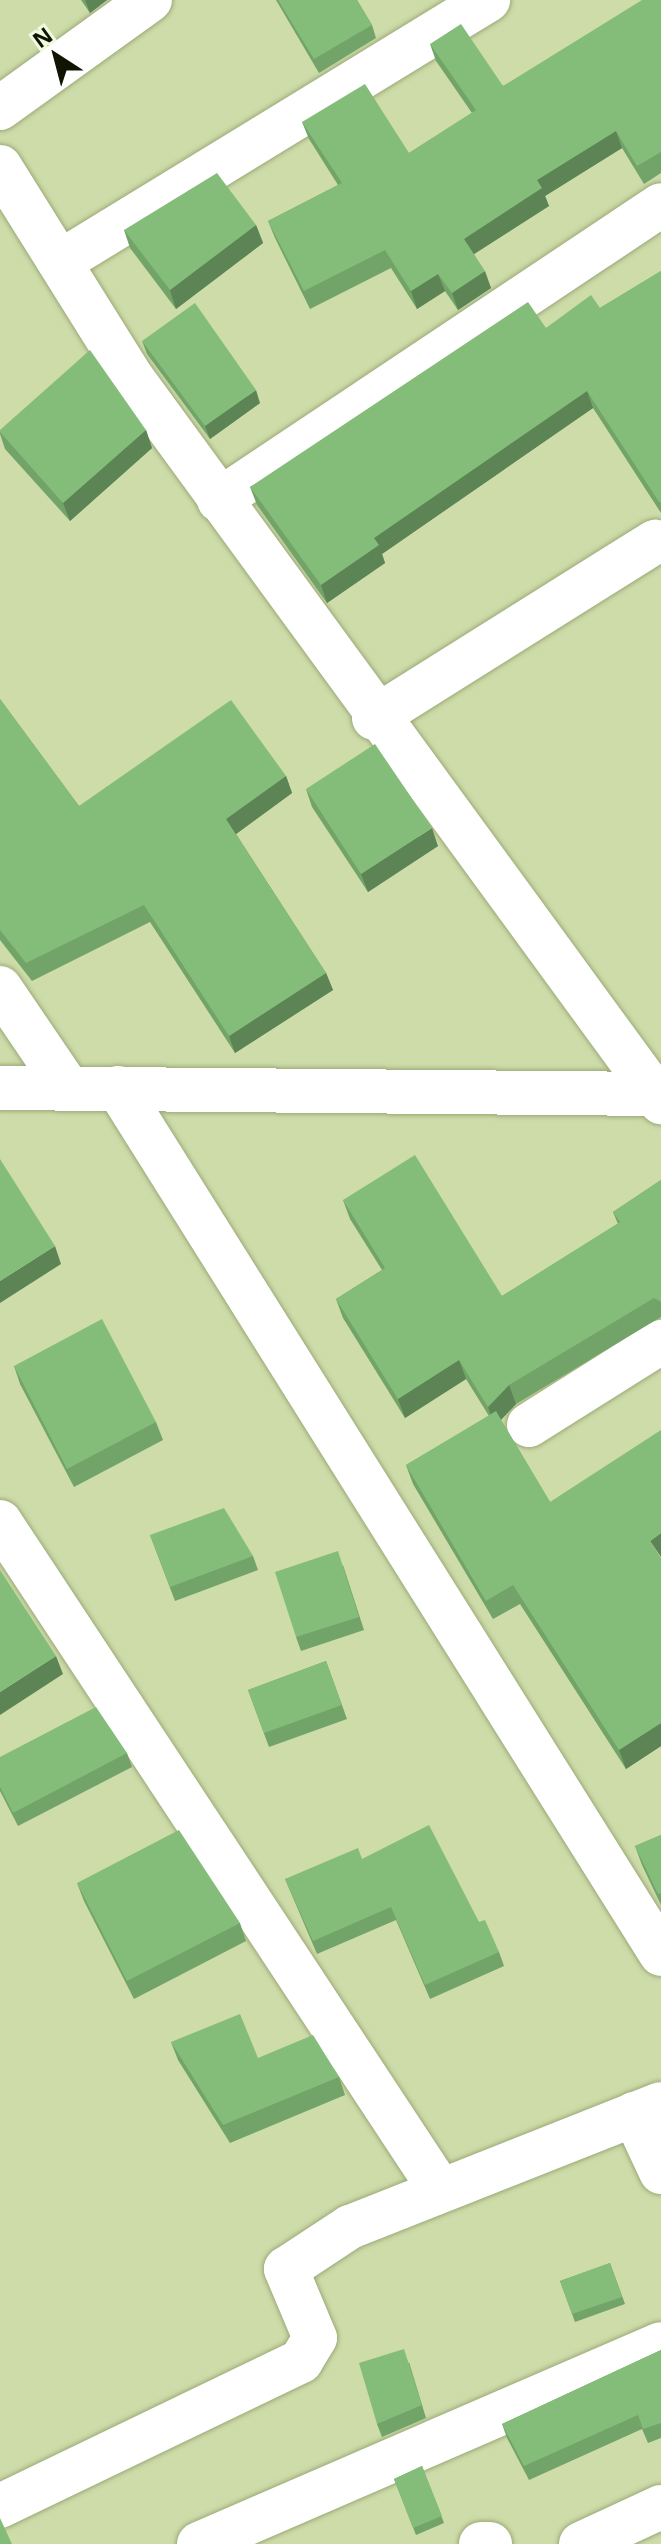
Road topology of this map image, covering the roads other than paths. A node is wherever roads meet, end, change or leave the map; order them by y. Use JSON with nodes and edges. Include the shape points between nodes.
{"nodes":[{"id":1,"x":150,"y":0,"type":"edge"},
{"id":2,"x":488,"y":0,"type":"edge"},
{"id":3,"x":0,"y":108,"type":"edge"},
{"id":4,"x":0,"y":167,"type":"edge"},
{"id":5,"x":661,"y":205,"type":"edge"},
{"id":6,"x":60,"y":262,"type":"junction"},
{"id":7,"x":219,"y":500,"type":"junction"},
{"id":8,"x":655,"y":542,"type":"dead end"},
{"id":9,"x":374,"y":718,"type":"junction"},
{"id":10,"x":0,"y":988,"type":"edge"},
{"id":11,"x":0,"y":1088,"type":"edge"},
{"id":12,"x":68,"y":1088,"type":"junction"},
{"id":13,"x":118,"y":1088,"type":"junction"},
{"id":14,"x":659,"y":1097,"type":"edge"},
{"id":15,"x":661,"y":1342,"type":"edge"},
{"id":16,"x":529,"y":1425,"type":"dead end"},
{"id":17,"x":0,"y":1522,"type":"edge"},
{"id":18,"x":661,"y":1954,"type":"edge"},
{"id":19,"x":648,"y":2109,"type":"edge"},
{"id":20,"x":661,"y":2172,"type":"edge"},
{"id":21,"x":439,"y":2188,"type":"junction"},
{"id":22,"x":661,"y":2344,"type":"edge"},
{"id":23,"x":0,"y":2506,"type":"edge"},
{"id":24,"x":661,"y":2507,"type":"edge"},
{"id":25,"x":199,"y":2544,"type":"edge"},
{"id":26,"x":481,"y":2544,"type":"edge"},
{"id":27,"x":490,"y":2544,"type":"edge"},
{"id":28,"x":581,"y":2544,"type":"edge"}],
"edges":[{"from":1,"to":3,"type":"street"},
{"from":2,"to":6,"type":"street"},
{"from":4,"to":6,"type":"street"},
{"from":5,"to":7,"type":"street"},
{"from":6,"to":7,"type":"street"},
{"from":7,"to":9,"type":"street"},
{"from":8,"to":9,"type":"street"},
{"from":9,"to":14,"type":"street"},
{"from":10,"to":12,"type":"street"},
{"from":11,"to":12,"type":"street"},
{"from":12,"to":13,"type":"street"},
{"from":13,"to":14,"type":"street"},
{"from":13,"to":18,"type":"street"},
{"from":15,"to":16,"type":"street"},
{"from":17,"to":21,"type":"street"},
{"from":19,"to":20,"type":"street"},
{"from":19,"to":21,"type":"street"},
{"from":21,"to":23,"type":"street","via":[[350,2227],[286,2269],[315,2338],[279,2378]]},
{"from":22,"to":25,"type":"street"},
{"from":24,"to":28,"type":"street"},
{"from":26,"to":27,"type":"street"}]}
